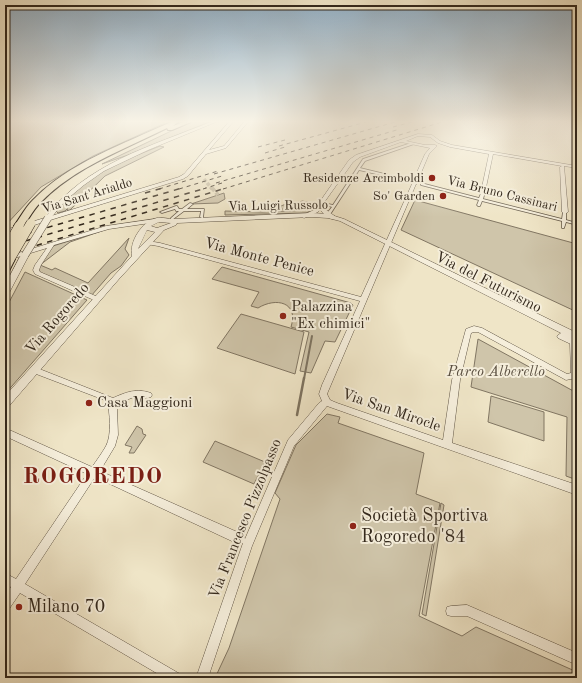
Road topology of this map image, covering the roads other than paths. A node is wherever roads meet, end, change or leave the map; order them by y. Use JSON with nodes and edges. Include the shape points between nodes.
{"nodes":[{"id":1,"x":108,"y":154,"type":"edge"},
{"id":2,"x":119,"y":154,"type":"edge"},
{"id":3,"x":138,"y":154,"type":"edge"},
{"id":4,"x":202,"y":154,"type":"edge"},
{"id":5,"x":366,"y":154,"type":"edge"},
{"id":6,"x":382,"y":154,"type":"edge"},
{"id":7,"x":427,"y":154,"type":"edge"},
{"id":8,"x":491,"y":154,"type":"joint"},
{"id":9,"x":496,"y":154,"type":"edge"},
{"id":10,"x":358,"y":159,"type":"dead end"},
{"id":11,"x":364,"y":161,"type":"junction"},
{"id":12,"x":562,"y":167,"type":"junction"},
{"id":13,"x":577,"y":168,"type":"edge"},
{"id":14,"x":350,"y":170,"type":"dead end"},
{"id":15,"x":358,"y":170,"type":"junction"},
{"id":16,"x":413,"y":182,"type":"junction"},
{"id":17,"x":422,"y":184,"type":"dead end"},
{"id":18,"x":483,"y":192,"type":"joint"},
{"id":19,"x":481,"y":199,"type":"junction"},
{"id":20,"x":191,"y":204,"type":"dead end"},
{"id":21,"x":323,"y":204,"type":"junction"},
{"id":22,"x":479,"y":205,"type":"dead end"},
{"id":23,"x":334,"y":206,"type":"junction"},
{"id":24,"x":184,"y":210,"type":"junction"},
{"id":25,"x":162,"y":212,"type":"dead end"},
{"id":26,"x":566,"y":212,"type":"joint"},
{"id":27,"x":332,"y":215,"type":"junction"},
{"id":28,"x":304,"y":216,"type":"junction"},
{"id":29,"x":202,"y":217,"type":"dead end"},
{"id":30,"x":172,"y":219,"type":"dead end"},
{"id":31,"x":155,"y":220,"type":"junction"},
{"id":32,"x":564,"y":220,"type":"junction"},
{"id":33,"x":577,"y":224,"type":"edge"},
{"id":34,"x":163,"y":225,"type":"junction"},
{"id":35,"x":148,"y":226,"type":"junction"},
{"id":36,"x":563,"y":227,"type":"dead end"},
{"id":37,"x":5,"y":232,"type":"edge"},
{"id":38,"x":140,"y":234,"type":"junction"},
{"id":39,"x":148,"y":243,"type":"junction"},
{"id":40,"x":52,"y":245,"type":"junction"},
{"id":41,"x":386,"y":246,"type":"junction"},
{"id":42,"x":5,"y":250,"type":"edge"},
{"id":43,"x":136,"y":257,"type":"junction"},
{"id":44,"x":8,"y":259,"type":"edge"},
{"id":45,"x":5,"y":269,"type":"edge"},
{"id":46,"x":5,"y":294,"type":"edge"},
{"id":47,"x":96,"y":299,"type":"junction"},
{"id":48,"x":364,"y":300,"type":"junction"},
{"id":49,"x":576,"y":341,"type":"edge"},
{"id":50,"x":34,"y":370,"type":"junction"},
{"id":51,"x":140,"y":386,"type":"dead end"},
{"id":52,"x":136,"y":393,"type":"junction"},
{"id":53,"x":148,"y":395,"type":"dead end"},
{"id":54,"x":112,"y":402,"type":"junction"},
{"id":55,"x":327,"y":402,"type":"junction"},
{"id":56,"x":5,"y":403,"type":"edge"},
{"id":57,"x":5,"y":432,"type":"edge"},
{"id":58,"x":448,"y":445,"type":"junction"},
{"id":59,"x":94,"y":473,"type":"junction"},
{"id":60,"x":577,"y":490,"type":"edge"},
{"id":61,"x":240,"y":539,"type":"dead end"},
{"id":62,"x":5,"y":578,"type":"edge"},
{"id":63,"x":18,"y":586,"type":"junction"},
{"id":64,"x":5,"y":605,"type":"edge"},
{"id":65,"x":451,"y":610,"type":"dead end"},
{"id":66,"x":577,"y":659,"type":"edge"},
{"id":67,"x":176,"y":678,"type":"edge"},
{"id":68,"x":202,"y":678,"type":"edge"}],
"edges":[{"from":1,"to":42,"type":"highway","bridge":true,"via":[[65,177],[36,202]]},
{"from":2,"to":44,"type":"highway","bridge":true,"via":[[75,177],[43,205]]},
{"from":3,"to":46,"type":"street","bridge":true,"via":[[96,173],[68,194],[48,218]]},
{"from":4,"to":37,"type":"street","name":"Via Sant'Arialdo","via":[[186,175],[175,181]]},
{"from":5,"to":21,"type":"street","via":[[354,158]]},
{"from":6,"to":11,"type":"street"},
{"from":7,"to":16,"type":"street"},
{"from":8,"to":12,"type":"street"},
{"from":8,"to":18,"type":"street"},
{"from":9,"to":13,"type":"street"},
{"from":10,"to":11,"type":"street"},
{"from":11,"to":15,"type":"street"},
{"from":12,"to":13,"type":"street"},
{"from":12,"to":26,"type":"street"},
{"from":14,"to":15,"type":"street"},
{"from":15,"to":16,"type":"street"},
{"from":15,"to":23,"type":"street"},
{"from":16,"to":41,"type":"street"},
{"from":17,"to":19,"type":"street","name":"Via Bruno Cassinari"},
{"from":18,"to":19,"type":"street"},
{"from":19,"to":22,"type":"street"},
{"from":19,"to":32,"type":"street","name":"Via Bruno Cassinari"},
{"from":20,"to":24,"type":"street"},
{"from":21,"to":23,"type":"street"},
{"from":21,"to":27,"type":"street","via":[[323,210]]},
{"from":21,"to":28,"type":"street"},
{"from":23,"to":27,"type":"street"},
{"from":24,"to":25,"type":"street","via":[[178,210],[176,207]]},
{"from":24,"to":29,"type":"street","via":[[203,210]]},
{"from":24,"to":30,"type":"street"},
{"from":26,"to":32,"type":"street"},
{"from":27,"to":28,"type":"street","name":"Via Luigi Russolo"},
{"from":27,"to":41,"type":"street","name":"Via Luigi Russolo"},
{"from":28,"to":34,"type":"street","name":"Via Luigi Russolo"},
{"from":31,"to":34,"type":"street"},
{"from":31,"to":35,"type":"street"},
{"from":31,"to":40,"type":"street","via":[[108,227]]},
{"from":32,"to":33,"type":"street","name":"Via Bruno Cassinari"},
{"from":32,"to":36,"type":"street"},
{"from":34,"to":35,"type":"street","via":[[155,230]]},
{"from":34,"to":39,"type":"street","name":"Via Rogoredo"},
{"from":34,"to":41,"type":"street","name":"Via Luigi Russolo","via":[[322,219]]},
{"from":35,"to":38,"type":"street"},
{"from":38,"to":39,"type":"street","via":[[142,240]]},
{"from":38,"to":43,"type":"street","via":[[134,248]]},
{"from":39,"to":43,"type":"street","name":"Via Rogoredo"},
{"from":39,"to":48,"type":"street","name":"Via Monte Penice"},
{"from":40,"to":44,"type":"street"},
{"from":40,"to":47,"type":"street","via":[[38,265],[37,273]]},
{"from":41,"to":48,"type":"street"},
{"from":41,"to":49,"type":"street","name":"Via del Futurismo"},
{"from":43,"to":47,"type":"street","name":"Via Rogoredo"},
{"from":44,"to":45,"type":"highway"},
{"from":47,"to":50,"type":"street","name":"Via Rogoredo"},
{"from":48,"to":55,"type":"street","via":[[323,394]]},
{"from":49,"to":58,"type":"street","name":"Via San Mirocle","via":[[576,372],[573,376],[566,377],[480,330],[468,331],[456,380]]},
{"from":50,"to":54,"type":"street","via":[[106,397]]},
{"from":50,"to":56,"type":"street","name":"Via Rogoredo"},
{"from":51,"to":52,"type":"street"},
{"from":52,"to":53,"type":"street"},
{"from":52,"to":54,"type":"street"},
{"from":54,"to":59,"type":"street","via":[[114,435],[111,446]]},
{"from":55,"to":58,"type":"street","name":"Via San Mirocle"},
{"from":55,"to":68,"type":"street","name":"Via Francesco Pizzolpasso","via":[[291,443],[247,546]]},
{"from":57,"to":59,"type":"street"},
{"from":58,"to":60,"type":"street","name":"Via San Mirocle"},
{"from":59,"to":61,"type":"street"},
{"from":59,"to":63,"type":"street"},
{"from":62,"to":63,"type":"street"},
{"from":63,"to":64,"type":"street"},
{"from":63,"to":67,"type":"street"},
{"from":65,"to":66,"type":"street","via":[[467,610]]}]}
